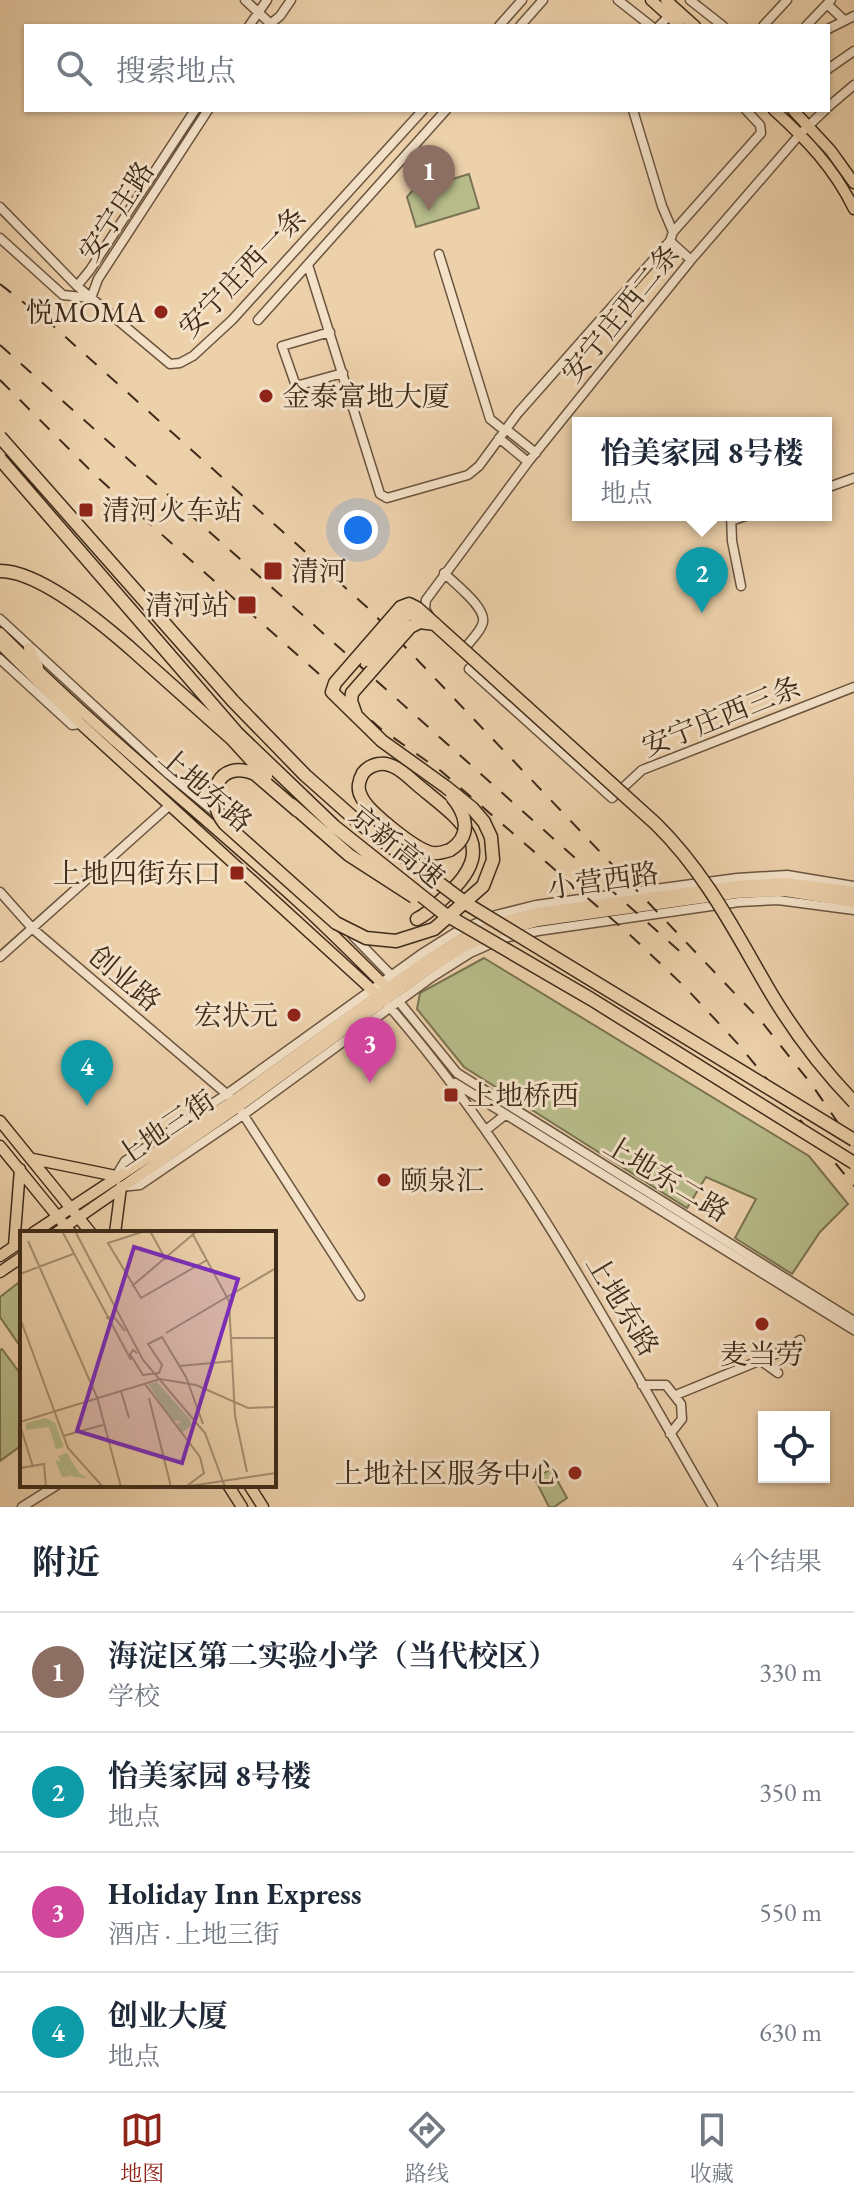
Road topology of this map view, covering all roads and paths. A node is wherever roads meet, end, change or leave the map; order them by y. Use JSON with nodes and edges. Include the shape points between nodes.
{"nodes":[{"id":1,"x":245,"y":0,"type":"edge"},
{"id":2,"x":267,"y":0,"type":"edge"},
{"id":3,"x":291,"y":0,"type":"edge"},
{"id":4,"x":522,"y":0,"type":"edge"},
{"id":5,"x":543,"y":0,"type":"edge"},
{"id":6,"x":618,"y":0,"type":"edge"},
{"id":7,"x":651,"y":0,"type":"edge"},
{"id":8,"x":666,"y":0,"type":"edge"},
{"id":9,"x":690,"y":0,"type":"edge"},
{"id":10,"x":787,"y":0,"type":"edge"},
{"id":11,"x":829,"y":2,"type":"edge"},
{"id":12,"x":258,"y":13,"type":"junction"},
{"id":13,"x":672,"y":13,"type":"junction"},
{"id":14,"x":854,"y":16,"type":"edge"},
{"id":15,"x":844,"y":20,"type":"junction"},
{"id":16,"x":250,"y":24,"type":"edge"},
{"id":17,"x":270,"y":24,"type":"edge"},
{"id":18,"x":272,"y":24,"type":"edge"},
{"id":19,"x":501,"y":24,"type":"edge"},
{"id":20,"x":522,"y":24,"type":"edge"},
{"id":21,"x":648,"y":24,"type":"edge"},
{"id":22,"x":661,"y":24,"type":"edge"},
{"id":23,"x":679,"y":24,"type":"edge"},
{"id":24,"x":691,"y":24,"type":"edge"},
{"id":25,"x":720,"y":24,"type":"edge"},
{"id":26,"x":765,"y":24,"type":"edge"},
{"id":27,"x":808,"y":24,"type":"edge"},
{"id":28,"x":830,"y":28,"type":"edge"},
{"id":29,"x":854,"y":51,"type":"edge"},
{"id":30,"x":830,"y":68,"type":"edge"},
{"id":31,"x":854,"y":85,"type":"edge"},
{"id":32,"x":830,"y":106,"type":"edge"},
{"id":33,"x":194,"y":112,"type":"edge"},
{"id":34,"x":207,"y":112,"type":"edge"},
{"id":35,"x":421,"y":112,"type":"edge"},
{"id":36,"x":444,"y":112,"type":"edge"},
{"id":37,"x":634,"y":112,"type":"edge"},
{"id":38,"x":748,"y":112,"type":"edge"},
{"id":39,"x":777,"y":112,"type":"edge"},
{"id":40,"x":794,"y":112,"type":"edge"},
{"id":41,"x":823,"y":112,"type":"edge"},
{"id":42,"x":805,"y":128,"type":"junction"},
{"id":43,"x":854,"y":183,"type":"edge"},
{"id":44,"x":0,"y":207,"type":"edge"},
{"id":45,"x":854,"y":209,"type":"edge"},
{"id":46,"x":672,"y":237,"type":"junction"},
{"id":47,"x":0,"y":238,"type":"edge"},
{"id":48,"x":439,"y":254,"type":"dead end"},
{"id":49,"x":691,"y":260,"type":"junction"},
{"id":50,"x":308,"y":265,"type":"junction"},
{"id":51,"x":77,"y":286,"type":"junction"},
{"id":52,"x":91,"y":298,"type":"junction"},
{"id":53,"x":258,"y":320,"type":"dead end"},
{"id":54,"x":330,"y":332,"type":"junction"},
{"id":55,"x":343,"y":373,"type":"junction"},
{"id":56,"x":504,"y":433,"type":"junction"},
{"id":57,"x":0,"y":437,"type":"edge"},
{"id":58,"x":536,"y":453,"type":"junction"},
{"id":59,"x":0,"y":459,"type":"edge"},
{"id":60,"x":528,"y":462,"type":"junction"},
{"id":61,"x":854,"y":478,"type":"edge"},
{"id":62,"x":832,"y":486,"type":"edge"},
{"id":63,"x":731,"y":521,"type":"edge"},
{"id":64,"x":0,"y":571,"type":"edge"},
{"id":65,"x":444,"y":573,"type":"junction"},
{"id":66,"x":741,"y":586,"type":"dead end"},
{"id":67,"x":0,"y":619,"type":"edge"},
{"id":68,"x":430,"y":620,"type":"junction"},
{"id":69,"x":0,"y":633,"type":"edge"},
{"id":70,"x":0,"y":644,"type":"edge"},
{"id":71,"x":466,"y":647,"type":"junction"},
{"id":72,"x":29,"y":648,"type":"junction"},
{"id":73,"x":0,"y":659,"type":"edge"},
{"id":74,"x":43,"y":676,"type":"junction"},
{"id":75,"x":854,"y":687,"type":"edge"},
{"id":76,"x":357,"y":718,"type":"junction"},
{"id":77,"x":81,"y":724,"type":"junction"},
{"id":78,"x":426,"y":773,"type":"junction"},
{"id":79,"x":170,"y":805,"type":"junction"},
{"id":80,"x":298,"y":811,"type":"junction"},
{"id":81,"x":854,"y":886,"type":"edge"},
{"id":82,"x":0,"y":892,"type":"edge"},
{"id":83,"x":854,"y":892,"type":"edge"},
{"id":84,"x":854,"y":902,"type":"edge"},
{"id":85,"x":854,"y":910,"type":"edge"},
{"id":86,"x":443,"y":913,"type":"junction"},
{"id":87,"x":417,"y":919,"type":"dead end"},
{"id":88,"x":33,"y":929,"type":"junction"},
{"id":89,"x":0,"y":957,"type":"edge"},
{"id":90,"x":384,"y":991,"type":"junction"},
{"id":91,"x":454,"y":1077,"type":"junction"},
{"id":92,"x":854,"y":1102,"type":"edge"},
{"id":93,"x":235,"y":1104,"type":"junction"},
{"id":94,"x":505,"y":1115,"type":"junction"},
{"id":95,"x":0,"y":1121,"type":"edge"},
{"id":96,"x":486,"y":1130,"type":"junction"},
{"id":97,"x":854,"y":1140,"type":"edge"},
{"id":98,"x":0,"y":1146,"type":"edge"},
{"id":99,"x":33,"y":1159,"type":"junction"},
{"id":100,"x":854,"y":1163,"type":"edge"},
{"id":101,"x":20,"y":1169,"type":"junction"},
{"id":102,"x":116,"y":1176,"type":"junction"},
{"id":103,"x":121,"y":1187,"type":"junction"},
{"id":104,"x":71,"y":1206,"type":"junction"},
{"id":105,"x":59,"y":1215,"type":"junction"},
{"id":106,"x":79,"y":1217,"type":"junction"},
{"id":107,"x":69,"y":1229,"type":"edge"},
{"id":108,"x":36,"y":1231,"type":"edge"},
{"id":109,"x":90,"y":1231,"type":"edge"},
{"id":110,"x":115,"y":1231,"type":"edge"},
{"id":111,"x":18,"y":1243,"type":"edge"},
{"id":112,"x":0,"y":1256,"type":"edge"},
{"id":113,"x":20,"y":1259,"type":"edge"},
{"id":114,"x":0,"y":1272,"type":"edge"},
{"id":115,"x":360,"y":1296,"type":"dead end"},
{"id":116,"x":854,"y":1321,"type":"edge"},
{"id":117,"x":854,"y":1330,"type":"edge"},
{"id":118,"x":800,"y":1340,"type":"dead end"},
{"id":119,"x":760,"y":1360,"type":"junction"},
{"id":120,"x":778,"y":1373,"type":"dead end"},
{"id":121,"x":642,"y":1385,"type":"junction"},
{"id":122,"x":676,"y":1395,"type":"junction"},
{"id":123,"x":670,"y":1434,"type":"junction"},
{"id":124,"x":54,"y":1487,"type":"edge"},
{"id":125,"x":229,"y":1487,"type":"edge"},
{"id":126,"x":250,"y":1487,"type":"edge"},
{"id":127,"x":22,"y":1507,"type":"edge"},
{"id":128,"x":242,"y":1507,"type":"edge"},
{"id":129,"x":263,"y":1507,"type":"edge"},
{"id":130,"x":713,"y":1507,"type":"edge"}],
"edges":[{"from":1,"to":12,"type":"street"},
{"from":2,"to":12,"type":"street"},
{"from":3,"to":18,"type":"street"},
{"from":4,"to":19,"type":"street"},
{"from":5,"to":20,"type":"street"},
{"from":6,"to":21,"type":"street"},
{"from":7,"to":13,"type":"main road"},
{"from":8,"to":13,"type":"main road"},
{"from":9,"to":25,"type":"street"},
{"from":10,"to":26,"type":"street"},
{"from":11,"to":15,"type":"street"},
{"from":11,"to":27,"type":"street"},
{"from":12,"to":16,"type":"street"},
{"from":12,"to":17,"type":"street"},
{"from":13,"to":22,"type":"street"},
{"from":13,"to":23,"type":"main road"},
{"from":13,"to":24,"type":"main road"},
{"from":14,"to":15,"type":"street"},
{"from":15,"to":28,"type":"street"},
{"from":29,"to":30,"type":"street"},
{"from":31,"to":32,"type":"street","name":"安宁庄西二条"},
{"from":33,"to":51,"type":"street","name":"安宁庄路"},
{"from":34,"to":52,"type":"street","name":"安宁庄路","via":[[98,279]]},
{"from":35,"to":52,"type":"street","name":"安宁庄西一条","via":[[193,356],[170,364]]},
{"from":36,"to":50,"type":"street"},
{"from":37,"to":46,"type":"street"},
{"from":38,"to":46,"type":"street","via":[[761,133]]},
{"from":39,"to":42,"type":"main road"},
{"from":40,"to":42,"type":"main road"},
{"from":41,"to":42,"type":"street","name":"安宁庄西二条"},
{"from":42,"to":43,"type":"main road"},
{"from":42,"to":45,"type":"main road"},
{"from":42,"to":49,"type":"street","name":"安宁庄西二条"},
{"from":44,"to":51,"type":"street","name":"安宁庄西一条"},
{"from":46,"to":49,"type":"street"},
{"from":46,"to":56,"type":"street"},
{"from":47,"to":52,"type":"street","via":[[63,295]]},
{"from":48,"to":56,"type":"street","via":[[490,419]]},
{"from":49,"to":58,"type":"street","name":"安宁庄西二条"},
{"from":50,"to":53,"type":"street"},
{"from":50,"to":54,"type":"street"},
{"from":51,"to":52,"type":"street","name":"安宁庄西一条"},
{"from":54,"to":55,"type":"street"},
{"from":54,"to":55,"type":"street","via":[[282,346],[296,386]]},
{"from":55,"to":56,"type":"street","via":[[384,497],[468,475]]},
{"from":56,"to":58,"type":"street"},
{"from":56,"to":60,"type":"street"},
{"from":57,"to":97,"type":"highway","name":"京新高速","bridge":true,"via":[[233,701],[358,822],[467,904]]},
{"from":58,"to":60,"type":"street","name":"安宁庄西二条"},
{"from":59,"to":86,"type":"highway","name":"京新高速","bridge":true,"via":[[237,733],[334,826]]},
{"from":60,"to":65,"type":"street","name":"安宁庄西二条"},
{"from":61,"to":62,"type":"street"},
{"from":63,"to":66,"type":"street"},
{"from":64,"to":80,"type":"highway","bridge":true,"via":[[29,576],[129,647],[232,739]]},
{"from":65,"to":71,"type":"street","via":[[484,617]]},
{"from":65,"to":71,"type":"street","name":"安宁庄西二条","via":[[425,609]]},
{"from":67,"to":72,"type":"street"},
{"from":68,"to":76,"type":"highway","bridge":true,"via":[[410,627],[352,693]]},
{"from":68,"to":76,"type":"highway","bridge":true,"via":[[409,604],[401,607],[335,683],[332,692]]},
{"from":68,"to":92,"type":"highway","bridge":true,"via":[[688,858],[780,1008]]},
{"from":69,"to":74,"type":"main road","name":"上地东路"},
{"from":70,"to":77,"type":"main road","name":"上地东路"},
{"from":71,"to":75,"type":"street","name":"安宁庄西三条","via":[[473,664],[469,669],[612,798],[642,770]]},
{"from":72,"to":74,"type":"main road"},
{"from":72,"to":90,"type":"street","via":[[319,903]]},
{"from":73,"to":77,"type":"street","via":[[57,713],[72,725]]},
{"from":74,"to":90,"type":"main road","name":"上地东路","via":[[306,909]]},
{"from":76,"to":78,"type":"highway","bridge":true},
{"from":77,"to":79,"type":"main road","name":"上地东路"},
{"from":78,"to":80,"type":"highway","bridge":true,"via":[[484,822],[493,860],[483,886],[454,914],[434,929],[396,941],[366,938],[336,923],[225,824],[213,794],[224,775],[247,770]]},
{"from":78,"to":87,"type":"highway","bridge":true,"via":[[464,814],[466,822],[462,840],[450,850],[434,854],[418,847],[367,806],[359,789],[361,776],[370,767],[385,764],[399,769],[459,819],[473,844],[469,871]]},
{"from":79,"to":88,"type":"street"},
{"from":79,"to":90,"type":"main road","name":"上地东路"},
{"from":80,"to":86,"type":"highway","bridge":true,"via":[[349,855]]},
{"from":81,"to":90,"type":"street","name":"小营西路","via":[[787,875],[536,905],[458,931],[420,955]]},
{"from":82,"to":88,"type":"street","name":"创业路"},
{"from":83,"to":90,"type":"main road","name":"小营西路","via":[[786,883],[738,886],[537,913],[462,939]]},
{"from":84,"to":90,"type":"main road","name":"小营西路","via":[[785,891],[736,893],[538,921],[467,945]]},
{"from":85,"to":90,"type":"street","name":"小营西路","via":[[778,900],[739,902],[538,931],[504,938]]},
{"from":86,"to":100,"type":"highway","name":"京新高速","bridge":true},
{"from":88,"to":89,"type":"street"},
{"from":88,"to":93,"type":"street","name":"创业路"},
{"from":90,"to":91,"type":"street","name":"上地东路"},
{"from":90,"to":93,"type":"main road","name":"上地三街"},
{"from":90,"to":93,"type":"street","name":"上地三街"},
{"from":91,"to":94,"type":"street","name":"上地东二路"},
{"from":91,"to":96,"type":"street","name":"上地东路"},
{"from":91,"to":116,"type":"street","name":"上地东二路"},
{"from":93,"to":102,"type":"main road","name":"上地三街"},
{"from":93,"to":103,"type":"main road","name":"上地三街"},
{"from":93,"to":115,"type":"street","name":"创业路"},
{"from":94,"to":96,"type":"street"},
{"from":94,"to":117,"type":"street","name":"上地东二路"},
{"from":95,"to":99,"type":"main road"},
{"from":96,"to":121,"type":"street","name":"上地东路"},
{"from":98,"to":101,"type":"main road"},
{"from":99,"to":102,"type":"main road"},
{"from":99,"to":104,"type":"main road"},
{"from":101,"to":105,"type":"main road"},
{"from":101,"to":111,"type":"main road"},
{"from":102,"to":104,"type":"main road","name":"上地三街"},
{"from":103,"to":106,"type":"main road","name":"上地三街"},
{"from":103,"to":110,"type":"main road"},
{"from":104,"to":105,"type":"main road","name":"上地三街"},
{"from":104,"to":106,"type":"main road"},
{"from":105,"to":107,"type":"main road"},
{"from":105,"to":108,"type":"main road","name":"上地三街"},
{"from":106,"to":107,"type":"main road","name":"上地三街"},
{"from":106,"to":109,"type":"main road"},
{"from":111,"to":112,"type":"main road"},
{"from":113,"to":114,"type":"main road"},
{"from":118,"to":119,"type":"street"},
{"from":119,"to":120,"type":"street"},
{"from":119,"to":122,"type":"street"},
{"from":121,"to":122,"type":"street","via":[[666,1385]]},
{"from":121,"to":123,"type":"street","name":"上地东路"},
{"from":122,"to":123,"type":"street","via":[[682,1419]]},
{"from":123,"to":130,"type":"street","name":"上地东路"},
{"from":124,"to":127,"type":"street"},
{"from":125,"to":128,"type":"main road"},
{"from":126,"to":129,"type":"main road"}]}
